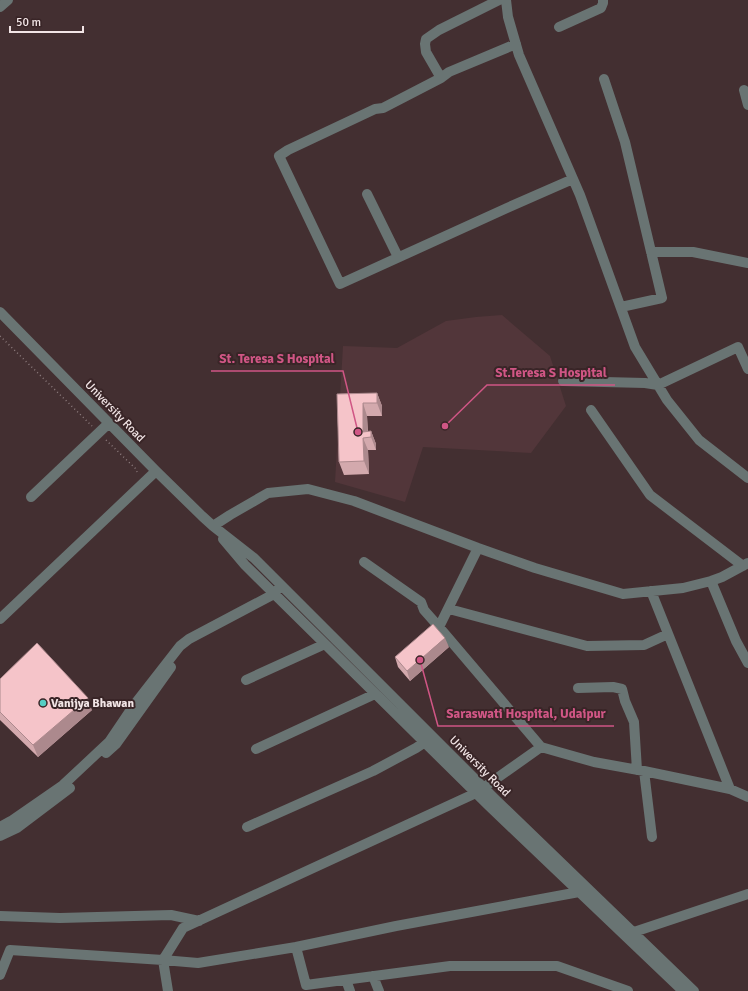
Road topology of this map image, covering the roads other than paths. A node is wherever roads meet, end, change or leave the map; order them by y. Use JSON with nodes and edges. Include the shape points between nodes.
{"nodes":[{"id":1,"x":8,"y":0,"type":"edge"},
{"id":2,"x":499,"y":0,"type":"edge"},
{"id":3,"x":506,"y":0,"type":"edge"},
{"id":4,"x":603,"y":0,"type":"edge"},
{"id":5,"x":0,"y":7,"type":"edge"},
{"id":6,"x":559,"y":27,"type":"dead end"},
{"id":7,"x":516,"y":44,"type":"junction"},
{"id":8,"x":441,"y":78,"type":"junction"},
{"id":9,"x":604,"y":78,"type":"dead end"},
{"id":10,"x":744,"y":90,"type":"dead end"},
{"id":11,"x":748,"y":105,"type":"edge"},
{"id":12,"x":573,"y":180,"type":"junction"},
{"id":13,"x":367,"y":194,"type":"dead end"},
{"id":14,"x":650,"y":252,"type":"junction"},
{"id":15,"x":398,"y":257,"type":"junction"},
{"id":16,"x":748,"y":263,"type":"edge"},
{"id":17,"x":621,"y":307,"type":"junction"},
{"id":18,"x":0,"y":312,"type":"edge"},
{"id":19,"x":748,"y":342,"type":"edge"},
{"id":20,"x":738,"y":347,"type":"junction"},
{"id":21,"x":748,"y":369,"type":"edge"},
{"id":22,"x":564,"y":381,"type":"dead end"},
{"id":23,"x":658,"y":385,"type":"junction"},
{"id":24,"x":590,"y":410,"type":"dead end"},
{"id":25,"x":109,"y":423,"type":"junction"},
{"id":26,"x":156,"y":471,"type":"junction"},
{"id":27,"x":748,"y":478,"type":"edge"},
{"id":28,"x":30,"y":497,"type":"dead end"},
{"id":29,"x":213,"y":526,"type":"junction"},
{"id":30,"x":478,"y":548,"type":"junction"},
{"id":31,"x":364,"y":562,"type":"dead end"},
{"id":32,"x":745,"y":564,"type":"edge"},
{"id":33,"x":711,"y":581,"type":"junction"},
{"id":34,"x":282,"y":586,"type":"junction"},
{"id":35,"x":651,"y":592,"type":"junction"},
{"id":36,"x":274,"y":594,"type":"junction"},
{"id":37,"x":449,"y":609,"type":"junction"},
{"id":38,"x":0,"y":619,"type":"edge"},
{"id":39,"x":439,"y":627,"type":"junction"},
{"id":40,"x":668,"y":634,"type":"junction"},
{"id":41,"x":189,"y":639,"type":"junction"},
{"id":42,"x":325,"y":644,"type":"junction"},
{"id":43,"x":748,"y":664,"type":"edge"},
{"id":44,"x":246,"y":680,"type":"dead end"},
{"id":45,"x":578,"y":688,"type":"dead end"},
{"id":46,"x":375,"y":694,"type":"junction"},
{"id":47,"x":425,"y":742,"type":"junction"},
{"id":48,"x":540,"y":747,"type":"junction"},
{"id":49,"x":256,"y":749,"type":"dead end"},
{"id":50,"x":641,"y":770,"type":"junction"},
{"id":51,"x":730,"y":789,"type":"junction"},
{"id":52,"x":480,"y":790,"type":"junction"},
{"id":53,"x":748,"y":798,"type":"edge"},
{"id":54,"x":0,"y":827,"type":"edge"},
{"id":55,"x":247,"y":827,"type":"dead end"},
{"id":56,"x":0,"y":836,"type":"edge"},
{"id":57,"x":652,"y":837,"type":"dead end"},
{"id":58,"x":580,"y":892,"type":"junction"},
{"id":59,"x":748,"y":894,"type":"edge"},
{"id":60,"x":0,"y":916,"type":"edge"},
{"id":61,"x":199,"y":921,"type":"junction"},
{"id":62,"x":634,"y":932,"type":"junction"},
{"id":63,"x":296,"y":947,"type":"junction"},
{"id":64,"x":5,"y":950,"type":"edge"},
{"id":65,"x":163,"y":960,"type":"junction"},
{"id":66,"x":0,"y":975,"type":"edge"},
{"id":67,"x":373,"y":976,"type":"junction"},
{"id":68,"x":346,"y":980,"type":"junction"},
{"id":69,"x":168,"y":991,"type":"edge"},
{"id":70,"x":350,"y":991,"type":"edge"},
{"id":71,"x":379,"y":991,"type":"edge"},
{"id":72,"x":628,"y":991,"type":"edge"},
{"id":73,"x":682,"y":991,"type":"edge"},
{"id":74,"x":694,"y":991,"type":"edge"}],
"edges":[{"from":1,"to":5,"type":"street"},
{"from":2,"to":8,"type":"street","via":[[426,39],[426,52]]},
{"from":3,"to":7,"type":"street"},
{"from":4,"to":6,"type":"street","via":[[601,8]]},
{"from":7,"to":8,"type":"street","via":[[449,72]]},
{"from":7,"to":12,"type":"street"},
{"from":8,"to":15,"type":"street","via":[[279,156],[340,284]]},
{"from":9,"to":14,"type":"street","via":[[625,142]]},
{"from":10,"to":11,"type":"street"},
{"from":12,"to":15,"type":"street"},
{"from":12,"to":17,"type":"street"},
{"from":13,"to":15,"type":"street"},
{"from":14,"to":16,"type":"street","via":[[693,252]]},
{"from":14,"to":17,"type":"street","via":[[662,298]]},
{"from":17,"to":23,"type":"street","via":[[634,347]]},
{"from":18,"to":25,"type":"street","name":"University Road"},
{"from":19,"to":20,"type":"street"},
{"from":20,"to":21,"type":"street"},
{"from":20,"to":23,"type":"street"},
{"from":22,"to":23,"type":"street"},
{"from":23,"to":27,"type":"street","via":[[699,440]]},
{"from":24,"to":32,"type":"street","via":[[650,495]]},
{"from":25,"to":26,"type":"street","name":"University Road"},
{"from":25,"to":28,"type":"street"},
{"from":26,"to":29,"type":"street","name":"University Road"},
{"from":26,"to":38,"type":"street"},
{"from":29,"to":30,"type":"street","via":[[268,493],[308,489],[354,501]]},
{"from":29,"to":34,"type":"street","name":"University Road","via":[[254,558]]},
{"from":29,"to":36,"type":"street","name":"University Road","via":[[245,565]]},
{"from":30,"to":35,"type":"street","via":[[623,594]]},
{"from":30,"to":37,"type":"street"},
{"from":31,"to":39,"type":"street","via":[[421,602],[424,610]]},
{"from":32,"to":33,"type":"street"},
{"from":33,"to":35,"type":"street"},
{"from":33,"to":43,"type":"street"},
{"from":34,"to":36,"type":"street"},
{"from":34,"to":52,"type":"street","name":"University Road"},
{"from":35,"to":40,"type":"street"},
{"from":36,"to":41,"type":"street"},
{"from":36,"to":42,"type":"street","name":"University Road"},
{"from":37,"to":39,"type":"street"},
{"from":37,"to":40,"type":"street","via":[[587,646],[644,645]]},
{"from":39,"to":48,"type":"street"},
{"from":40,"to":51,"type":"street"},
{"from":41,"to":54,"type":"street","via":[[180,646],[134,705],[109,742],[63,785]]},
{"from":41,"to":56,"type":"street","via":[[116,744],[65,792],[16,828]]},
{"from":42,"to":44,"type":"street"},
{"from":42,"to":46,"type":"street","name":"University Road"},
{"from":45,"to":50,"type":"street","via":[[622,689],[634,722]]},
{"from":46,"to":47,"type":"street","name":"University Road"},
{"from":46,"to":49,"type":"street"},
{"from":47,"to":52,"type":"street","name":"University Road"},
{"from":47,"to":55,"type":"street","via":[[373,771]]},
{"from":48,"to":50,"type":"street","via":[[594,762]]},
{"from":48,"to":52,"type":"street"},
{"from":50,"to":51,"type":"street"},
{"from":50,"to":57,"type":"street"},
{"from":51,"to":53,"type":"street"},
{"from":52,"to":58,"type":"street","name":"University Road"},
{"from":52,"to":61,"type":"street"},
{"from":52,"to":62,"type":"street","name":"University Road"},
{"from":58,"to":63,"type":"street"},
{"from":58,"to":73,"type":"street","name":"University Road"},
{"from":59,"to":62,"type":"street"},
{"from":60,"to":61,"type":"street","via":[[60,918],[171,915]]},
{"from":61,"to":65,"type":"street","via":[[183,928]]},
{"from":62,"to":74,"type":"street","name":"University Road"},
{"from":63,"to":65,"type":"street","via":[[198,963]]},
{"from":63,"to":68,"type":"street","via":[[306,985]]},
{"from":64,"to":65,"type":"street"},
{"from":64,"to":66,"type":"street"},
{"from":65,"to":69,"type":"street"},
{"from":67,"to":68,"type":"street"},
{"from":67,"to":71,"type":"street"},
{"from":67,"to":72,"type":"street","via":[[450,966],[557,966]]},
{"from":68,"to":70,"type":"street"}]}
